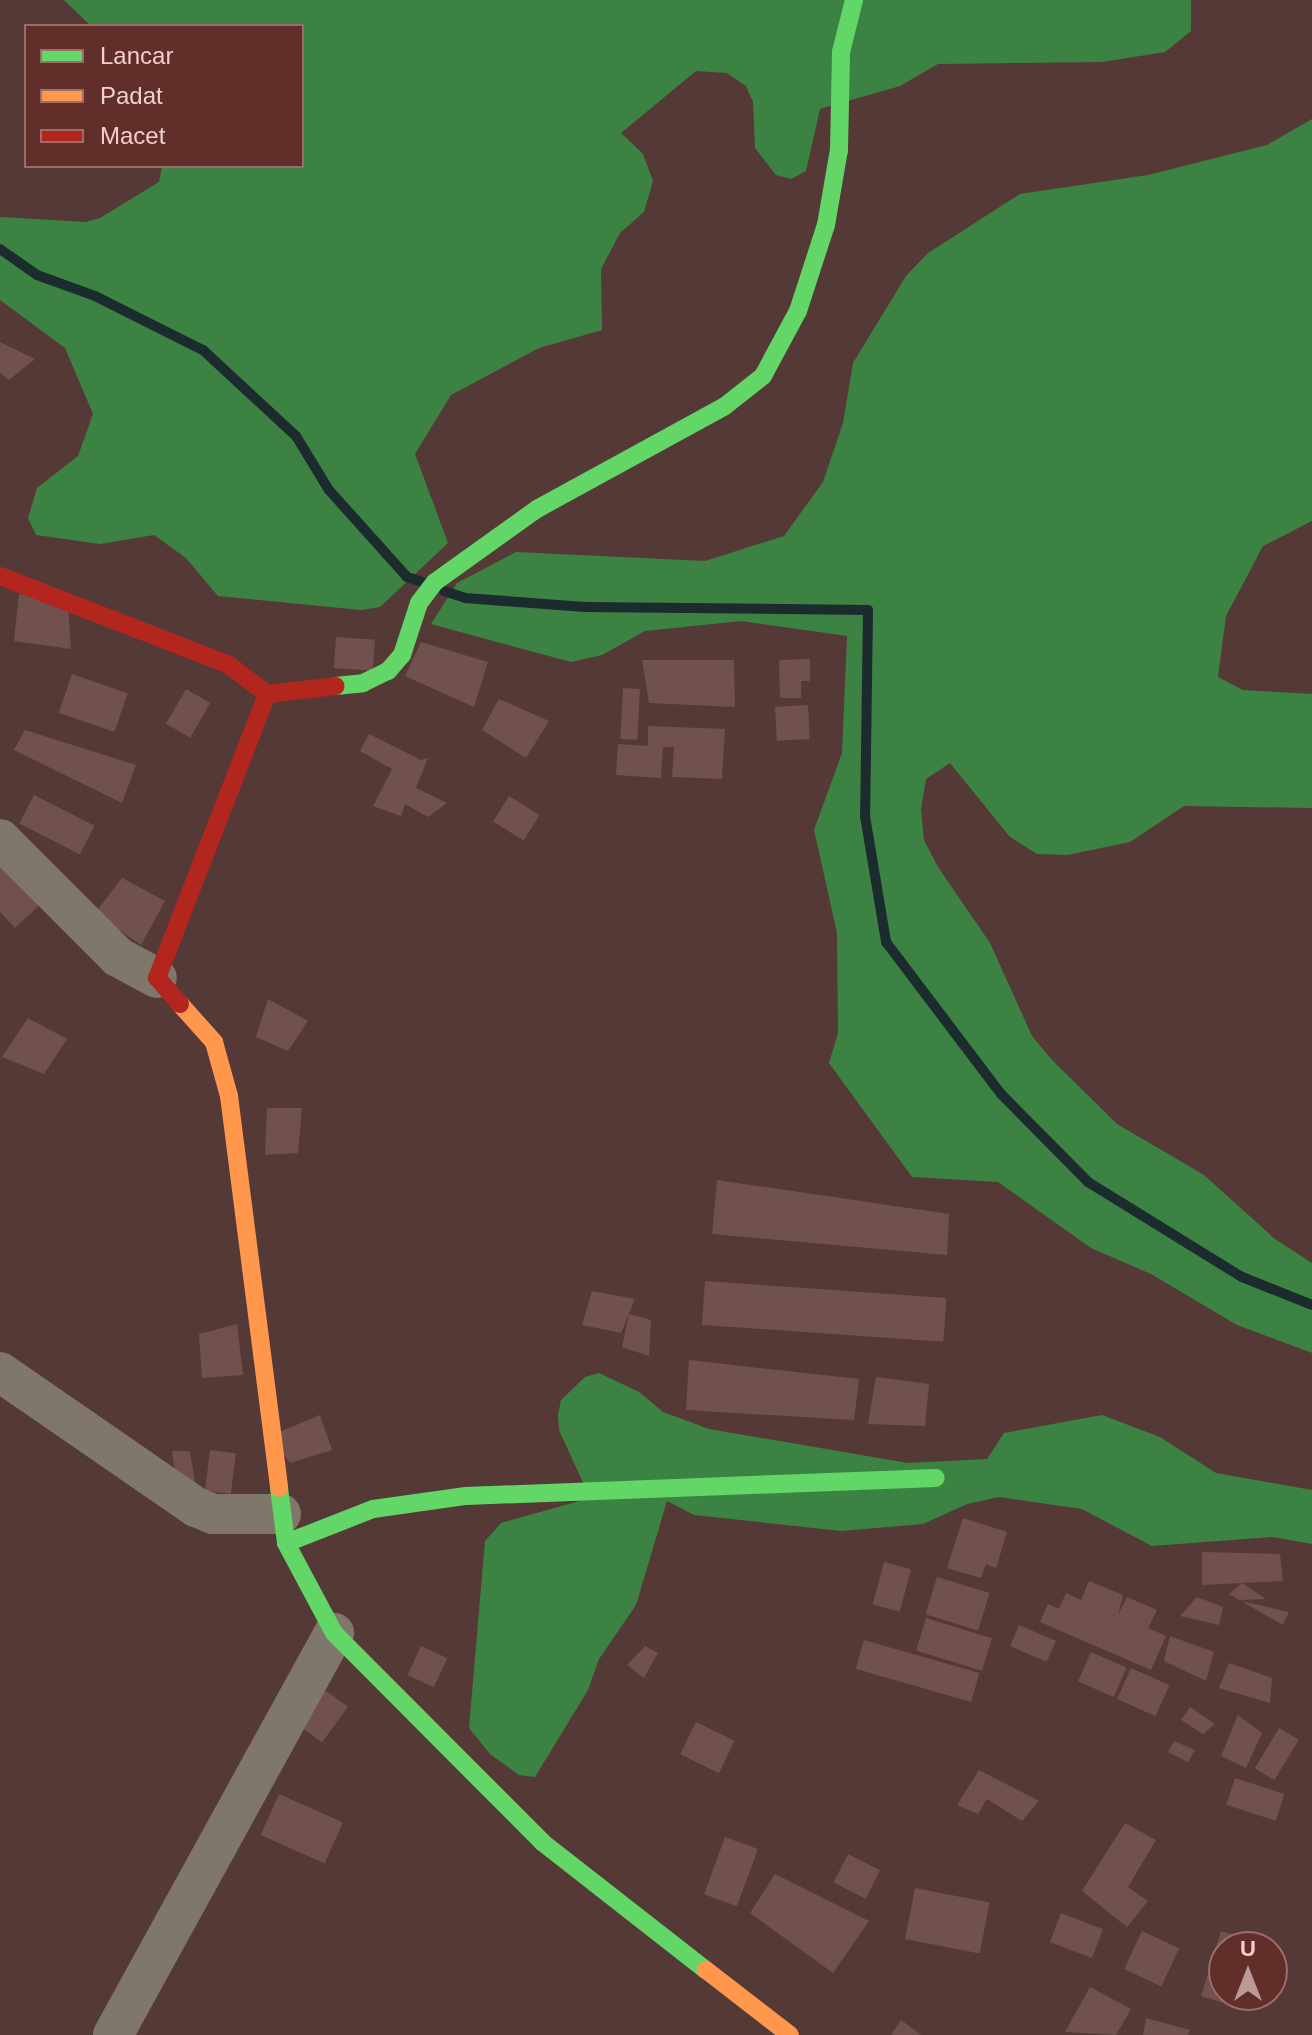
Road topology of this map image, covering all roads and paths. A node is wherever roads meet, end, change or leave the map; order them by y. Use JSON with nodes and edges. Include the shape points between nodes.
{"nodes":[{"id":1,"x":854,"y":0,"type":"edge"},
{"id":2,"x":0,"y":576,"type":"edge"},
{"id":3,"x":267,"y":694,"type":"junction"},
{"id":4,"x":0,"y":839,"type":"edge"},
{"id":5,"x":157,"y":978,"type":"junction"},
{"id":6,"x":0,"y":1372,"type":"edge"},
{"id":7,"x":936,"y":1478,"type":"dead end"},
{"id":8,"x":283,"y":1528,"type":"junction"},
{"id":9,"x":334,"y":1633,"type":"junction"},
{"id":10,"x":113,"y":2035,"type":"edge"},
{"id":11,"x":790,"y":2035,"type":"edge"}],
"edges":[{"from":1,"to":3,"type":"street","via":[[841,52],[839,150],[826,225],[798,311],[763,376],[725,406],[537,509],[435,582],[419,603],[402,655],[388,671],[363,683]]},
{"from":2,"to":3,"type":"street","via":[[229,665]]},
{"from":3,"to":5,"type":"street"},
{"from":4,"to":5,"type":"street","via":[[118,957]]},
{"from":5,"to":8,"type":"street","via":[[214,1042],[229,1096]]},
{"from":6,"to":8,"type":"street","via":[[196,1507]]},
{"from":7,"to":8,"type":"street","via":[[466,1496]]},
{"from":8,"to":9,"type":"street"},
{"from":9,"to":10,"type":"street"},
{"from":9,"to":11,"type":"street","via":[[542,1842]]}]}
